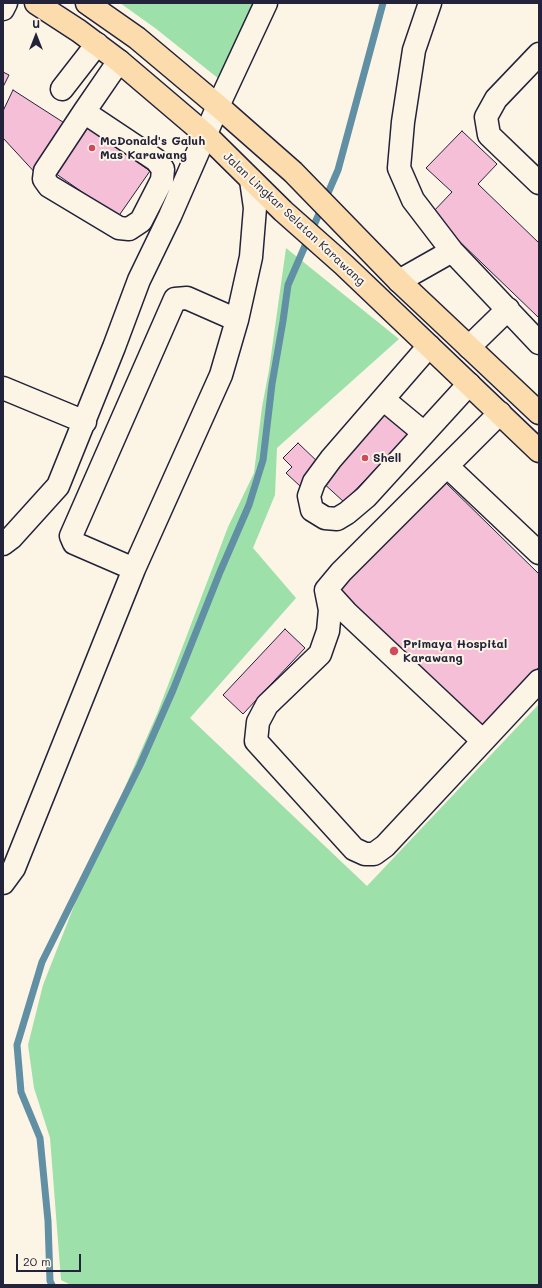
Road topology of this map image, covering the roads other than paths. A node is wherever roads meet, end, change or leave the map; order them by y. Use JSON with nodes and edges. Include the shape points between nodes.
{"nodes":[{"id":1,"x":6,"y":3,"type":"edge"},
{"id":2,"x":36,"y":3,"type":"edge"},
{"id":3,"x":87,"y":3,"type":"edge"},
{"id":4,"x":266,"y":3,"type":"edge"},
{"id":5,"x":430,"y":3,"type":"edge"},
{"id":6,"x":3,"y":9,"type":"edge"},
{"id":7,"x":97,"y":44,"type":"junction"},
{"id":8,"x":539,"y":54,"type":"edge"},
{"id":9,"x":119,"y":61,"type":"junction"},
{"id":10,"x":62,"y":89,"type":"dead end"},
{"id":11,"x":218,"y":106,"type":"junction"},
{"id":12,"x":84,"y":112,"type":"junction"},
{"id":13,"x":206,"y":135,"type":"junction"},
{"id":14,"x":536,"y":172,"type":"edge"},
{"id":15,"x":251,"y":180,"type":"junction"},
{"id":16,"x":452,"y":251,"type":"junction"},
{"id":17,"x":399,"y":281,"type":"junction"},
{"id":18,"x":508,"y":309,"type":"junction"},
{"id":19,"x":237,"y":320,"type":"junction"},
{"id":20,"x":539,"y":344,"type":"edge"},
{"id":21,"x":429,"y":346,"type":"junction"},
{"id":22,"x":469,"y":347,"type":"junction"},
{"id":23,"x":469,"y":384,"type":"junction"},
{"id":24,"x":3,"y":388,"type":"edge"},
{"id":25,"x":383,"y":399,"type":"junction"},
{"id":26,"x":500,"y":413,"type":"junction"},
{"id":27,"x":539,"y":413,"type":"edge"},
{"id":28,"x":85,"y":422,"type":"junction"},
{"id":29,"x":424,"y":433,"type":"junction"},
{"id":30,"x":539,"y":451,"type":"edge"},
{"id":31,"x":447,"y":466,"type":"junction"},
{"id":32,"x":3,"y":544,"type":"edge"},
{"id":33,"x":539,"y":553,"type":"edge"},
{"id":34,"x":134,"y":569,"type":"junction"},
{"id":35,"x":326,"y":590,"type":"junction"},
{"id":36,"x":539,"y":681,"type":"edge"},
{"id":37,"x":483,"y":741,"type":"junction"},
{"id":38,"x":3,"y":883,"type":"edge"}],
"edges":[{"from":1,"to":6,"type":"street"},
{"from":2,"to":7,"type":"main road","name":"Jalan Lingkar Selatan Karawang"},
{"from":3,"to":11,"type":"main road","via":[[137,38]]},
{"from":4,"to":11,"type":"street"},
{"from":5,"to":16,"type":"street","via":[[414,50],[399,168],[413,200]]},
{"from":7,"to":9,"type":"main road","name":"Jalan Lingkar Selatan Karawang"},
{"from":7,"to":10,"type":"street"},
{"from":8,"to":14,"type":"street","via":[[496,98],[486,117],[489,135]]},
{"from":9,"to":12,"type":"street"},
{"from":9,"to":13,"type":"main road","name":"Jalan Lingkar Selatan Karawang"},
{"from":11,"to":13,"type":"street"},
{"from":11,"to":17,"type":"main road","via":[[293,172]]},
{"from":12,"to":12,"type":"street","via":[[45,171],[44,179],[49,186],[119,228],[129,228],[141,221],[162,180],[162,169],[156,160]]},
{"from":13,"to":15,"type":"main road","name":"Jalan Lingkar Selatan Karawang"},
{"from":13,"to":28,"type":"street","via":[[139,280]]},
{"from":15,"to":19,"type":"street","via":[[255,208],[251,257]]},
{"from":15,"to":21,"type":"main road","name":"Jalan Lingkar Selatan Karawang"},
{"from":16,"to":17,"type":"street"},
{"from":16,"to":18,"type":"street"},
{"from":17,"to":22,"type":"main road"},
{"from":18,"to":20,"type":"street"},
{"from":18,"to":22,"type":"street"},
{"from":19,"to":34,"type":"street","via":[[221,375]]},
{"from":19,"to":34,"type":"street","via":[[188,298],[175,299],[71,536],[74,543]]},
{"from":21,"to":23,"type":"main road","name":"Jalan Lingkar Selatan Karawang"},
{"from":21,"to":25,"type":"street"},
{"from":22,"to":27,"type":"main road"},
{"from":23,"to":26,"type":"main road","name":"Jalan Lingkar Selatan Karawang"},
{"from":23,"to":29,"type":"street"},
{"from":24,"to":28,"type":"street"},
{"from":25,"to":29,"type":"street"},
{"from":25,"to":29,"type":"street","via":[[314,482],[309,496],[312,510],[325,518],[337,519],[347,513],[366,497]]},
{"from":26,"to":30,"type":"main road","name":"Jalan Lingkar Selatan Karawang"},
{"from":26,"to":31,"type":"street"},
{"from":28,"to":32,"type":"street","via":[[58,486]]},
{"from":31,"to":33,"type":"street"},
{"from":31,"to":35,"type":"street"},
{"from":34,"to":38,"type":"street","via":[[17,861]]},
{"from":35,"to":37,"type":"street"},
{"from":35,"to":37,"type":"street","via":[[330,610],[328,631],[320,654],[267,705],[258,722],[256,741],[354,849],[364,854],[374,854],[385,846]]},
{"from":36,"to":37,"type":"street"}]}
